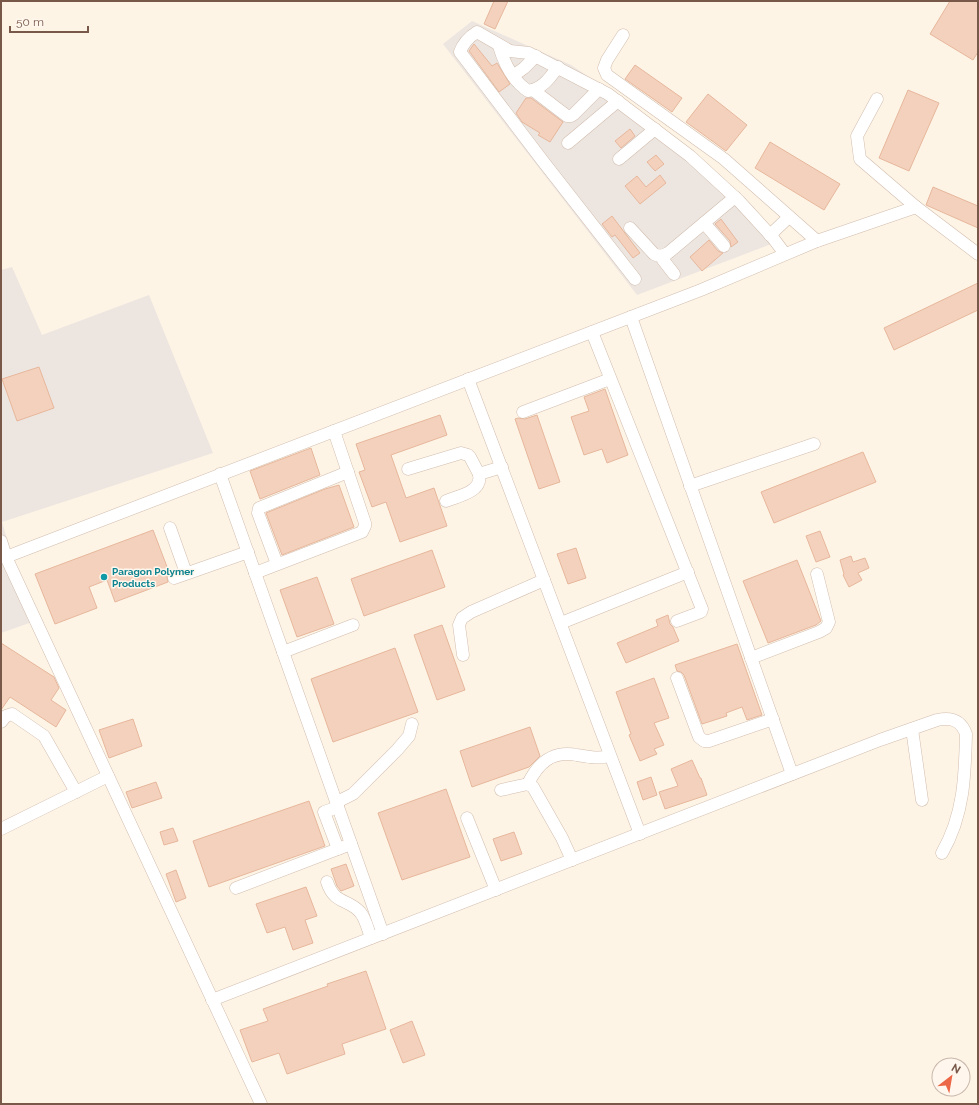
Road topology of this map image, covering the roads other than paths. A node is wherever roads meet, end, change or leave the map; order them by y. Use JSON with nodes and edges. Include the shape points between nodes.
{"nodes":[{"id":1,"x":623,"y":35,"type":"dead end"},
{"id":2,"x":499,"y":46,"type":"junction"},
{"id":3,"x":536,"y":56,"type":"junction"},
{"id":4,"x":558,"y":67,"type":"junction"},
{"id":5,"x":513,"y":76,"type":"junction"},
{"id":6,"x":599,"y":89,"type":"junction"},
{"id":7,"x":533,"y":90,"type":"junction"},
{"id":8,"x":877,"y":99,"type":"dead end"},
{"id":9,"x":618,"y":101,"type":"junction"},
{"id":10,"x":655,"y":129,"type":"junction"},
{"id":11,"x":568,"y":142,"type":"dead end"},
{"id":12,"x":619,"y":159,"type":"dead end"},
{"id":13,"x":735,"y":197,"type":"junction"},
{"id":14,"x":916,"y":207,"type":"junction"},
{"id":15,"x":789,"y":217,"type":"junction"},
{"id":16,"x":704,"y":223,"type":"junction"},
{"id":17,"x":630,"y":228,"type":"dead end"},
{"id":18,"x":770,"y":235,"type":"junction"},
{"id":19,"x":817,"y":241,"type":"junction"},
{"id":20,"x":724,"y":246,"type":"dead end"},
{"id":21,"x":785,"y":254,"type":"junction"},
{"id":22,"x":978,"y":254,"type":"edge"},
{"id":23,"x":663,"y":256,"type":"junction"},
{"id":24,"x":674,"y":274,"type":"dead end"},
{"id":25,"x":635,"y":279,"type":"dead end"},
{"id":26,"x":631,"y":317,"type":"junction"},
{"id":27,"x":592,"y":332,"type":"junction"},
{"id":28,"x":468,"y":379,"type":"junction"},
{"id":29,"x":610,"y":379,"type":"junction"},
{"id":30,"x":524,"y":412,"type":"dead end"},
{"id":31,"x":334,"y":431,"type":"junction"},
{"id":32,"x":814,"y":444,"type":"dead end"},
{"id":33,"x":502,"y":467,"type":"junction"},
{"id":34,"x":408,"y":469,"type":"dead end"},
{"id":35,"x":348,"y":472,"type":"junction"},
{"id":36,"x":220,"y":474,"type":"junction"},
{"id":37,"x":479,"y":474,"type":"junction"},
{"id":38,"x":690,"y":486,"type":"junction"},
{"id":39,"x":446,"y":501,"type":"dead end"},
{"id":40,"x":170,"y":528,"type":"dead end"},
{"id":41,"x":1,"y":541,"type":"edge"},
{"id":42,"x":248,"y":552,"type":"junction"},
{"id":43,"x":6,"y":557,"type":"junction"},
{"id":44,"x":277,"y":564,"type":"junction"},
{"id":45,"x":688,"y":572,"type":"junction"},
{"id":46,"x":186,"y":573,"type":"junction"},
{"id":47,"x":255,"y":573,"type":"junction"},
{"id":48,"x":817,"y":574,"type":"dead end"},
{"id":49,"x":174,"y":578,"type":"dead end"},
{"id":50,"x":544,"y":580,"type":"junction"},
{"id":51,"x":677,"y":621,"type":"dead end"},
{"id":52,"x":560,"y":623,"type":"junction"},
{"id":53,"x":353,"y":625,"type":"dead end"},
{"id":54,"x":283,"y":652,"type":"junction"},
{"id":55,"x":463,"y":655,"type":"dead end"},
{"id":56,"x":751,"y":658,"type":"junction"},
{"id":57,"x":677,"y":678,"type":"dead end"},
{"id":58,"x":773,"y":719,"type":"junction"},
{"id":59,"x":1,"y":722,"type":"edge"},
{"id":60,"x":412,"y":724,"type":"dead end"},
{"id":61,"x":912,"y":729,"type":"junction"},
{"id":62,"x":610,"y":756,"type":"junction"},
{"id":63,"x":792,"y":774,"type":"junction"},
{"id":64,"x":108,"y":776,"type":"junction"},
{"id":65,"x":528,"y":784,"type":"junction"},
{"id":66,"x":501,"y":790,"type":"dead end"},
{"id":67,"x":76,"y":792,"type":"junction"},
{"id":68,"x":922,"y":800,"type":"dead end"},
{"id":69,"x":337,"y":804,"type":"junction"},
{"id":70,"x":467,"y":818,"type":"dead end"},
{"id":71,"x":1,"y":829,"type":"edge"},
{"id":72,"x":347,"y":832,"type":"junction"},
{"id":73,"x":640,"y":834,"type":"junction"},
{"id":74,"x":333,"y":837,"type":"junction"},
{"id":75,"x":351,"y":844,"type":"junction"},
{"id":76,"x":338,"y":849,"type":"junction"},
{"id":77,"x":942,"y":854,"type":"dead end"},
{"id":78,"x":572,"y":860,"type":"junction"},
{"id":79,"x":327,"y":882,"type":"dead end"},
{"id":80,"x":236,"y":888,"type":"dead end"},
{"id":81,"x":496,"y":890,"type":"junction"},
{"id":82,"x":383,"y":934,"type":"junction"},
{"id":83,"x":371,"y":938,"type":"junction"},
{"id":84,"x":212,"y":1000,"type":"junction"},
{"id":85,"x":261,"y":1104,"type":"edge"}],
"edges":[{"from":1,"to":15,"type":"street","via":[[607,60],[604,68],[607,75],[724,159]]},
{"from":2,"to":3,"type":"street"},
{"from":2,"to":5,"type":"street","via":[[506,66]]},
{"from":2,"to":25,"type":"street","via":[[477,32],[466,41],[460,52]]},
{"from":3,"to":4,"type":"street"},
{"from":3,"to":5,"type":"street"},
{"from":4,"to":6,"type":"street"},
{"from":4,"to":7,"type":"street","via":[[543,85]]},
{"from":5,"to":7,"type":"street","via":[[519,85],[528,91]]},
{"from":6,"to":7,"type":"street","via":[[570,116]]},
{"from":6,"to":9,"type":"street"},
{"from":8,"to":14,"type":"street","via":[[857,136],[860,159]]},
{"from":9,"to":10,"type":"street"},
{"from":9,"to":11,"type":"street"},
{"from":10,"to":12,"type":"street"},
{"from":10,"to":13,"type":"street","via":[[690,156]]},
{"from":13,"to":16,"type":"street"},
{"from":13,"to":18,"type":"street"},
{"from":14,"to":19,"type":"street"},
{"from":14,"to":22,"type":"street"},
{"from":15,"to":18,"type":"street"},
{"from":15,"to":19,"type":"street"},
{"from":16,"to":20,"type":"street"},
{"from":16,"to":23,"type":"street"},
{"from":17,"to":23,"type":"street","via":[[654,254]]},
{"from":18,"to":21,"type":"street"},
{"from":19,"to":21,"type":"street"},
{"from":21,"to":26,"type":"street"},
{"from":23,"to":24,"type":"street","via":[[663,260]]},
{"from":26,"to":27,"type":"street"},
{"from":26,"to":38,"type":"street"},
{"from":27,"to":28,"type":"street"},
{"from":27,"to":29,"type":"street"},
{"from":28,"to":31,"type":"street"},
{"from":28,"to":33,"type":"street"},
{"from":29,"to":30,"type":"street"},
{"from":29,"to":45,"type":"street"},
{"from":31,"to":35,"type":"street"},
{"from":31,"to":36,"type":"street"},
{"from":32,"to":38,"type":"street"},
{"from":33,"to":37,"type":"street"},
{"from":33,"to":50,"type":"street"},
{"from":34,"to":37,"type":"street","via":[[461,453],[470,457]]},
{"from":35,"to":44,"type":"street","via":[[365,523],[364,530]]},
{"from":35,"to":44,"type":"street","via":[[259,508],[258,513]]},
{"from":36,"to":42,"type":"street"},
{"from":36,"to":43,"type":"street"},
{"from":37,"to":39,"type":"street","via":[[476,488]]},
{"from":38,"to":56,"type":"street"},
{"from":40,"to":46,"type":"street"},
{"from":41,"to":43,"type":"street"},
{"from":42,"to":46,"type":"street"},
{"from":42,"to":47,"type":"street"},
{"from":43,"to":64,"type":"street"},
{"from":44,"to":47,"type":"street"},
{"from":45,"to":51,"type":"street","via":[[702,610]]},
{"from":45,"to":52,"type":"street"},
{"from":46,"to":49,"type":"street"},
{"from":47,"to":54,"type":"street"},
{"from":48,"to":56,"type":"street","via":[[829,622],[826,628]]},
{"from":50,"to":52,"type":"street"},
{"from":50,"to":55,"type":"street","via":[[462,618],[459,625]]},
{"from":52,"to":62,"type":"street"},
{"from":53,"to":54,"type":"street"},
{"from":54,"to":69,"type":"street"},
{"from":56,"to":58,"type":"street"},
{"from":57,"to":58,"type":"street","via":[[699,737],[704,741]]},
{"from":58,"to":63,"type":"street"},
{"from":59,"to":67,"type":"street","via":[[12,714],[44,736]]},
{"from":60,"to":69,"type":"street","via":[[409,736],[397,750],[353,794]]},
{"from":61,"to":63,"type":"street"},
{"from":61,"to":68,"type":"street"},
{"from":61,"to":77,"type":"street","via":[[945,718],[959,722],[966,734],[963,795],[950,840]]},
{"from":62,"to":65,"type":"street","via":[[554,756],[538,767]]},
{"from":62,"to":73,"type":"street"},
{"from":63,"to":73,"type":"street"},
{"from":64,"to":67,"type":"street"},
{"from":64,"to":84,"type":"street"},
{"from":65,"to":66,"type":"street"},
{"from":65,"to":78,"type":"street","via":[[533,787]]},
{"from":67,"to":71,"type":"street"},
{"from":69,"to":72,"type":"street"},
{"from":69,"to":74,"type":"street","via":[[324,812]]},
{"from":70,"to":81,"type":"street"},
{"from":72,"to":74,"type":"street"},
{"from":72,"to":75,"type":"street"},
{"from":73,"to":78,"type":"street"},
{"from":74,"to":76,"type":"street"},
{"from":75,"to":76,"type":"street"},
{"from":75,"to":82,"type":"street"},
{"from":76,"to":80,"type":"street"},
{"from":78,"to":81,"type":"street"},
{"from":79,"to":83,"type":"street","via":[[330,892],[337,899],[363,916]]},
{"from":81,"to":82,"type":"street"},
{"from":82,"to":83,"type":"street"},
{"from":83,"to":84,"type":"street"},
{"from":84,"to":85,"type":"street"}]}
